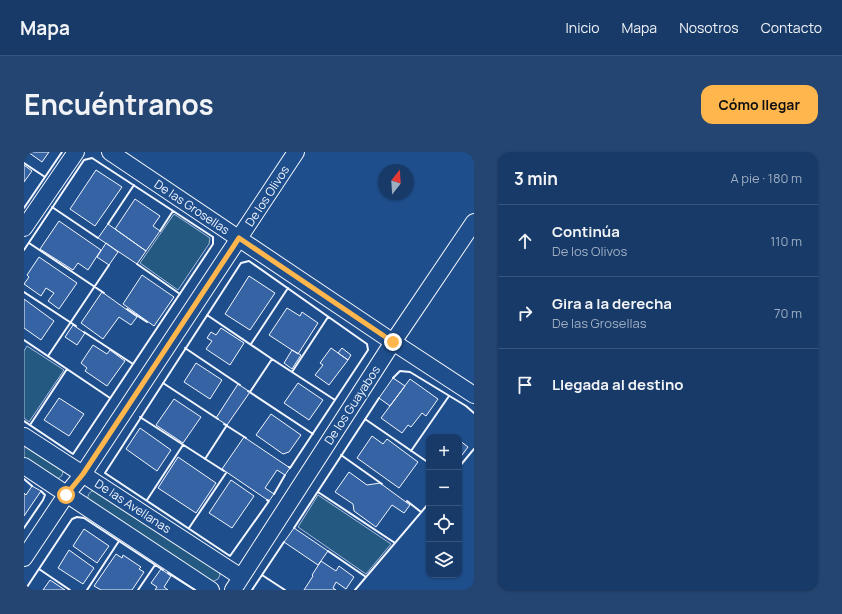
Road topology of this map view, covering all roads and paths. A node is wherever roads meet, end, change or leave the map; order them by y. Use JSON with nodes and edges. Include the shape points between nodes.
{"nodes":[{"id":1,"x":76,"y":152,"type":"edge"},
{"id":2,"x":110,"y":152,"type":"edge"},
{"id":3,"x":296,"y":152,"type":"edge"},
{"id":4,"x":474,"y":222,"type":"edge"},
{"id":5,"x":24,"y":228,"type":"edge"},
{"id":6,"x":239,"y":238,"type":"junction"},
{"id":7,"x":393,"y":342,"type":"junction"},
{"id":8,"x":474,"y":395,"type":"edge"},
{"id":9,"x":24,"y":436,"type":"edge"},
{"id":10,"x":24,"y":466,"type":"edge"},
{"id":11,"x":83,"y":474,"type":"junction"},
{"id":12,"x":66,"y":495,"type":"junction"},
{"id":13,"x":24,"y":558,"type":"edge"},
{"id":14,"x":237,"y":584,"type":"edge"},
{"id":15,"x":211,"y":590,"type":"edge"}],
"edges":[{"from":1,"to":5,"type":"street"},
{"from":2,"to":6,"type":"street","name":"De las Grosellas"},
{"from":3,"to":6,"type":"street","name":"De los Olivos"},
{"from":4,"to":7,"type":"street","name":"De los Guayabos"},
{"from":6,"to":7,"type":"street","name":"De las Grosellas"},
{"from":6,"to":11,"type":"street","name":"De los Olivos"},
{"from":7,"to":8,"type":"street","name":"De las Grosellas"},
{"from":7,"to":14,"type":"street","name":"De los Guayabos"},
{"from":9,"to":11,"type":"street","name":"De las Avellanas"},
{"from":10,"to":12,"type":"street"},
{"from":11,"to":12,"type":"street","name":"De los Olivos"},
{"from":11,"to":14,"type":"street","name":"De las Avellanas"},
{"from":12,"to":13,"type":"street","name":"De los Olivos"},
{"from":12,"to":15,"type":"street"}]}
